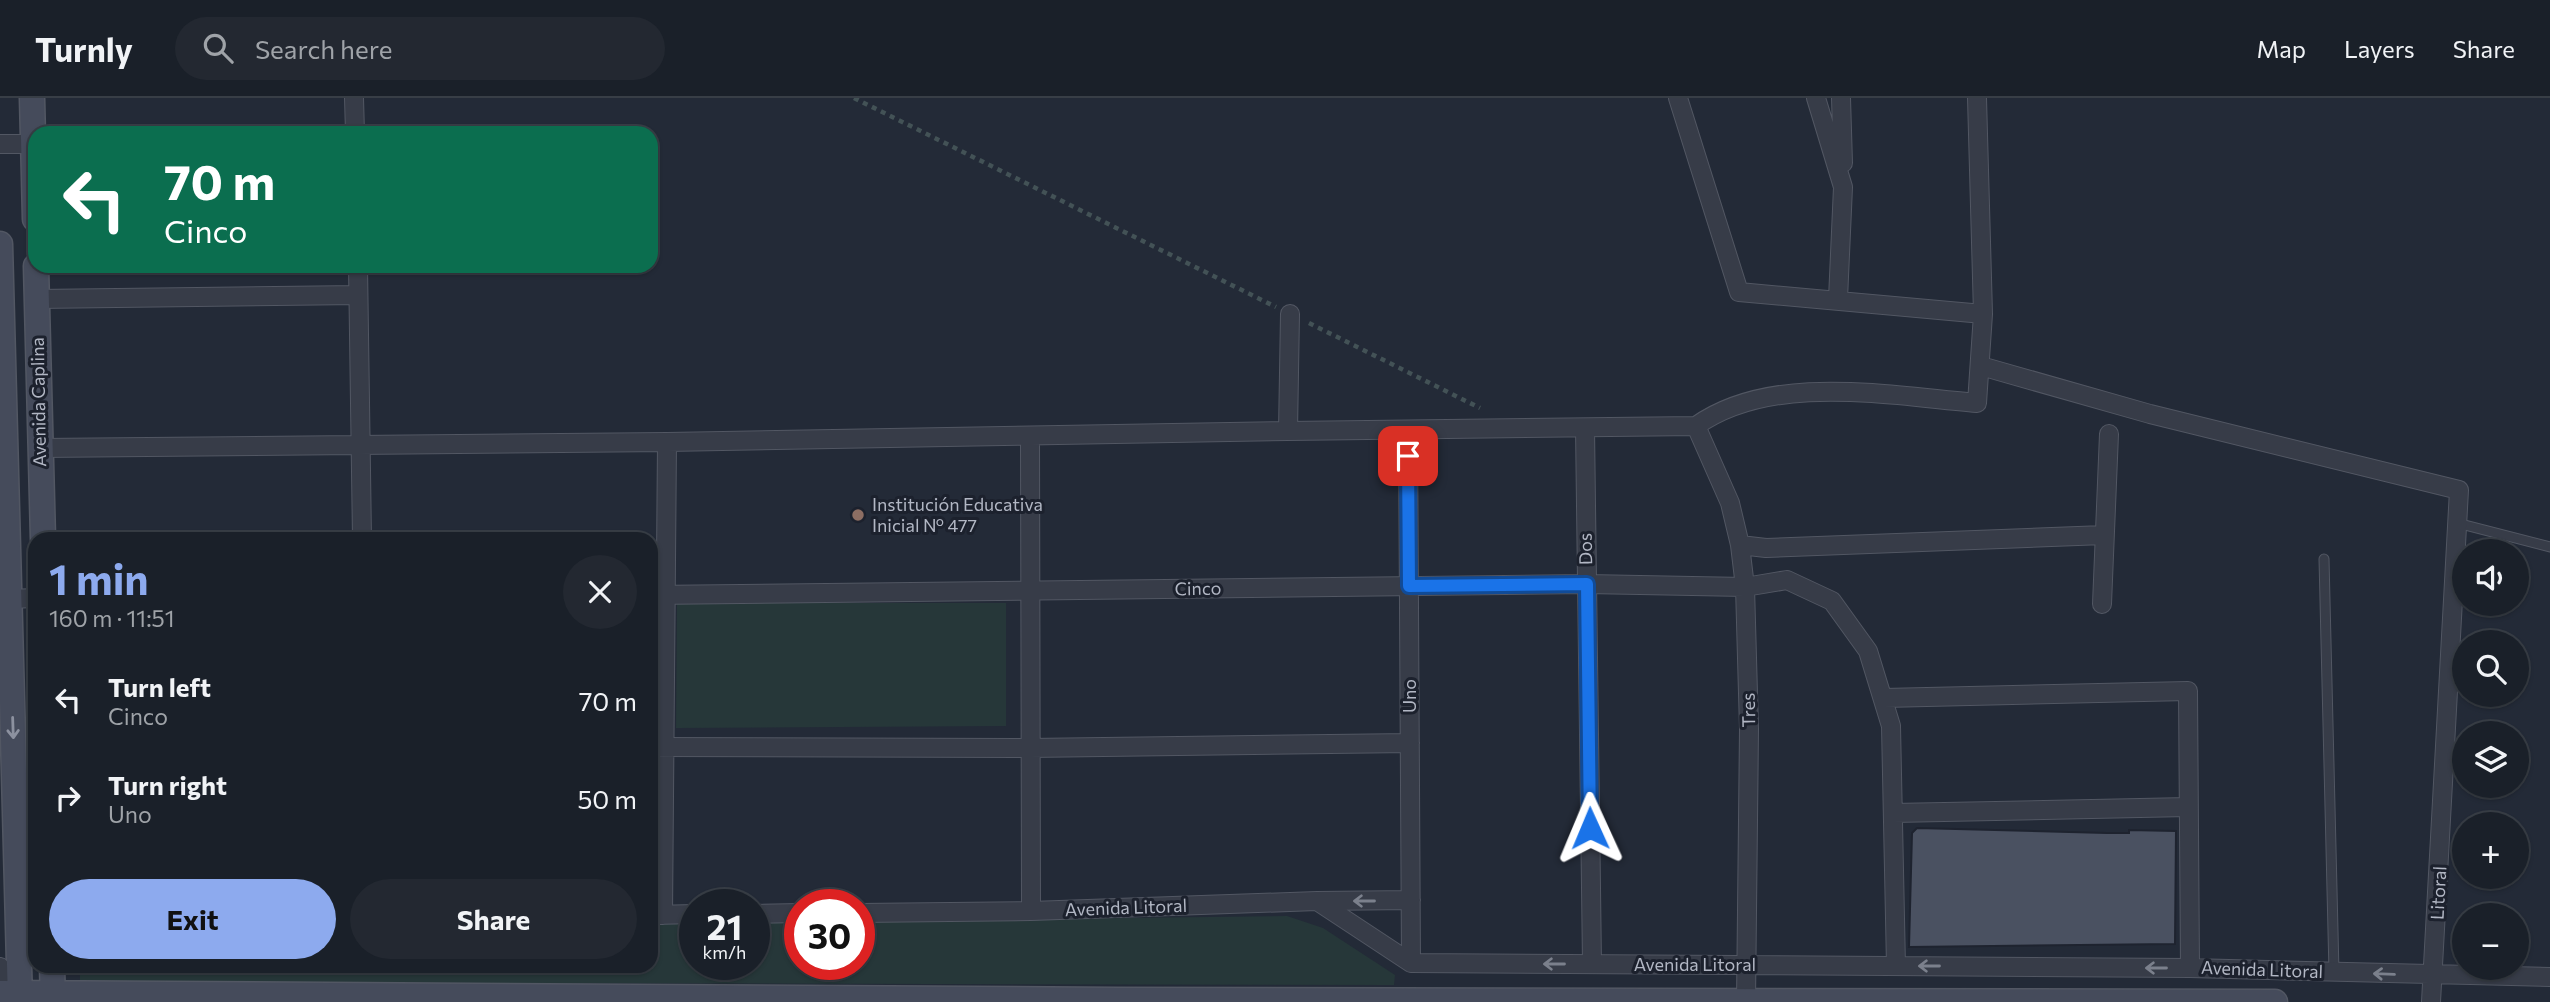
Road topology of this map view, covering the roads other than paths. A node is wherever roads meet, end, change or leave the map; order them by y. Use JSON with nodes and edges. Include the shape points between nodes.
{"nodes":[{"id":1,"x":32,"y":98,"type":"edge"},
{"id":2,"x":354,"y":98,"type":"edge"},
{"id":3,"x":1678,"y":98,"type":"edge"},
{"id":4,"x":1816,"y":98,"type":"edge"},
{"id":5,"x":1841,"y":98,"type":"edge"},
{"id":6,"x":1977,"y":98,"type":"edge"},
{"id":7,"x":33,"y":126,"type":"edge"},
{"id":8,"x":355,"y":126,"type":"edge"},
{"id":9,"x":0,"y":144,"type":"edge"},
{"id":10,"x":28,"y":144,"type":"edge"},
{"id":11,"x":1843,"y":187,"type":"junction"},
{"id":12,"x":0,"y":244,"type":"edge"},
{"id":13,"x":36,"y":273,"type":"edge"},
{"id":14,"x":358,"y":273,"type":"edge"},
{"id":15,"x":358,"y":295,"type":"junction"},
{"id":16,"x":37,"y":299,"type":"junction"},
{"id":17,"x":1838,"y":299,"type":"junction"},
{"id":18,"x":1290,"y":314,"type":"road end"},
{"id":19,"x":1983,"y":314,"type":"junction"},
{"id":20,"x":1981,"y":366,"type":"junction"},
{"id":21,"x":1696,"y":426,"type":"junction"},
{"id":22,"x":1584,"y":428,"type":"junction"},
{"id":23,"x":1408,"y":430,"type":"junction"},
{"id":24,"x":1289,"y":431,"type":"junction"},
{"id":25,"x":2109,"y":434,"type":"dead end"},
{"id":26,"x":1030,"y":437,"type":"junction"},
{"id":27,"x":667,"y":442,"type":"junction"},
{"id":28,"x":359,"y":445,"type":"junction"},
{"id":29,"x":40,"y":448,"type":"junction"},
{"id":30,"x":2457,"y":523,"type":"junction"},
{"id":31,"x":43,"y":532,"type":"edge"},
{"id":32,"x":362,"y":532,"type":"edge"},
{"id":33,"x":2105,"y":535,"type":"junction"},
{"id":34,"x":1740,"y":545,"type":"junction"},
{"id":35,"x":2550,"y":547,"type":"edge"},
{"id":36,"x":2324,"y":559,"type":"dead end"},
{"id":37,"x":1587,"y":584,"type":"junction"},
{"id":38,"x":1409,"y":586,"type":"junction"},
{"id":39,"x":1745,"y":587,"type":"junction"},
{"id":40,"x":1031,"y":590,"type":"junction"},
{"id":41,"x":658,"y":595,"type":"edge"},
{"id":42,"x":28,"y":598,"type":"edge"},
{"id":43,"x":9,"y":599,"type":"junction"},
{"id":44,"x":2102,"y":604,"type":"dead end"},
{"id":45,"x":1884,"y":698,"type":"junction"},
{"id":46,"x":1410,"y":743,"type":"junction"},
{"id":47,"x":658,"y":747,"type":"edge"},
{"id":48,"x":1029,"y":748,"type":"junction"},
{"id":49,"x":2188,"y":807,"type":"junction"},
{"id":50,"x":1893,"y":813,"type":"junction"},
{"id":51,"x":1317,"y":901,"type":"junction"},
{"id":52,"x":1411,"y":901,"type":"junction"},
{"id":53,"x":1031,"y":911,"type":"junction"},
{"id":54,"x":875,"y":913,"type":"edge"},
{"id":55,"x":679,"y":914,"type":"edge"},
{"id":56,"x":658,"y":915,"type":"edge"},
{"id":57,"x":1411,"y":963,"type":"junction"},
{"id":58,"x":1592,"y":964,"type":"junction"},
{"id":59,"x":1747,"y":965,"type":"junction"},
{"id":60,"x":1896,"y":966,"type":"junction"},
{"id":61,"x":0,"y":967,"type":"edge"},
{"id":62,"x":2190,"y":968,"type":"junction"},
{"id":63,"x":2334,"y":972,"type":"junction"},
{"id":64,"x":52,"y":973,"type":"edge"},
{"id":65,"x":2433,"y":975,"type":"junction"},
{"id":66,"x":2550,"y":977,"type":"edge"},
{"id":67,"x":13,"y":996,"type":"edge"},
{"id":68,"x":53,"y":998,"type":"edge"},
{"id":69,"x":662,"y":1000,"type":"edge"},
{"id":70,"x":1746,"y":1001,"type":"edge"},
{"id":71,"x":2275,"y":1002,"type":"edge"},
{"id":72,"x":2431,"y":1002,"type":"edge"}],
"edges":[{"from":1,"to":7,"type":"main road"},
{"from":2,"to":8,"type":"street"},
{"from":3,"to":17,"type":"street","via":[[1739,292]]},
{"from":4,"to":11,"type":"street"},
{"from":5,"to":11,"type":"street"},
{"from":6,"to":19,"type":"street"},
{"from":9,"to":10,"type":"street"},
{"from":11,"to":17,"type":"street"},
{"from":12,"to":43,"type":"main road","name":"Avenida Caplina"},
{"from":13,"to":16,"type":"main road","name":"Avenida Caplina"},
{"from":14,"to":15,"type":"street"},
{"from":15,"to":16,"type":"street"},
{"from":15,"to":28,"type":"street"},
{"from":16,"to":29,"type":"main road","name":"Avenida Caplina"},
{"from":17,"to":19,"type":"street"},
{"from":18,"to":24,"type":"street"},
{"from":19,"to":20,"type":"street"},
{"from":20,"to":21,"type":"street","via":[[1977,403],[1825,391],[1734,406]]},
{"from":20,"to":30,"type":"street","name":"Litoral","via":[[2150,414],[2459,491]]},
{"from":21,"to":22,"type":"street"},
{"from":21,"to":34,"type":"street","name":"Tres","via":[[1730,503]]},
{"from":22,"to":23,"type":"street"},
{"from":22,"to":37,"type":"street","name":"Dos"},
{"from":23,"to":24,"type":"street"},
{"from":23,"to":38,"type":"street","name":"Uno"},
{"from":24,"to":26,"type":"street"},
{"from":25,"to":33,"type":"street"},
{"from":26,"to":27,"type":"street"},
{"from":26,"to":40,"type":"street"},
{"from":27,"to":28,"type":"street"},
{"from":27,"to":41,"type":"street"},
{"from":28,"to":29,"type":"street"},
{"from":28,"to":32,"type":"street"},
{"from":29,"to":31,"type":"main road","name":"Avenida Caplina"},
{"from":30,"to":35,"type":"lane"},
{"from":30,"to":65,"type":"street","name":"Litoral"},
{"from":33,"to":34,"type":"street","via":[[1766,548]]},
{"from":33,"to":44,"type":"street"},
{"from":34,"to":39,"type":"street","name":"Tres"},
{"from":36,"to":63,"type":"lane"},
{"from":37,"to":38,"type":"street","name":"Cinco"},
{"from":37,"to":39,"type":"street","name":"Cinco"},
{"from":37,"to":58,"type":"street","name":"Dos"},
{"from":38,"to":40,"type":"street","name":"Cinco"},
{"from":38,"to":46,"type":"street","name":"Uno"},
{"from":39,"to":45,"type":"street","name":"Cinco","via":[[1787,580],[1832,601],[1868,650]]},
{"from":39,"to":59,"type":"street","name":"Tres"},
{"from":40,"to":41,"type":"street","name":"Cinco"},
{"from":40,"to":48,"type":"street"},
{"from":42,"to":43,"type":"street"},
{"from":43,"to":67,"type":"main road","name":"Avenida Caplina","one_way":true},
{"from":45,"to":49,"type":"street","via":[[2188,691]]},
{"from":45,"to":50,"type":"street","name":"Cinco","via":[[1891,726]]},
{"from":46,"to":48,"type":"street"},
{"from":46,"to":52,"type":"street","name":"Uno"},
{"from":47,"to":48,"type":"street"},
{"from":48,"to":53,"type":"street"},
{"from":49,"to":50,"type":"street"},
{"from":49,"to":62,"type":"street"},
{"from":50,"to":60,"type":"street","name":"Cinco"},
{"from":52,"to":51,"type":"street","name":"Avenida Litoral","one_way":true},
{"from":51,"to":53,"type":"street","name":"Avenida Litoral"},
{"from":51,"to":57,"type":"street"},
{"from":52,"to":57,"type":"street","name":"Uno"},
{"from":53,"to":54,"type":"street","name":"Avenida Litoral"},
{"from":55,"to":56,"type":"street"},
{"from":58,"to":57,"type":"street","name":"Avenida Litoral","one_way":true},
{"from":58,"to":59,"type":"street","name":"Avenida Litoral"},
{"from":59,"to":60,"type":"street","name":"Avenida Litoral"},
{"from":59,"to":70,"type":"street","name":"Tres"},
{"from":62,"to":60,"type":"street","name":"Avenida Litoral","one_way":true},
{"from":61,"to":67,"type":"street"},
{"from":62,"to":63,"type":"street","name":"Avenida Litoral"},
{"from":65,"to":63,"type":"street","name":"Avenida Litoral","one_way":true},
{"from":64,"to":68,"type":"main road"},
{"from":65,"to":66,"type":"street","name":"Avenida Litoral"},
{"from":65,"to":72,"type":"street","name":"Litoral"},
{"from":67,"to":68,"type":"main road","name":"Avenida Litoral"},
{"from":68,"to":69,"type":"main road","name":"Avenida Litoral"},
{"from":69,"to":70,"type":"main road","name":"Avenida Litoral"},
{"from":70,"to":71,"type":"main road","name":"Avenida Litoral"}]}
